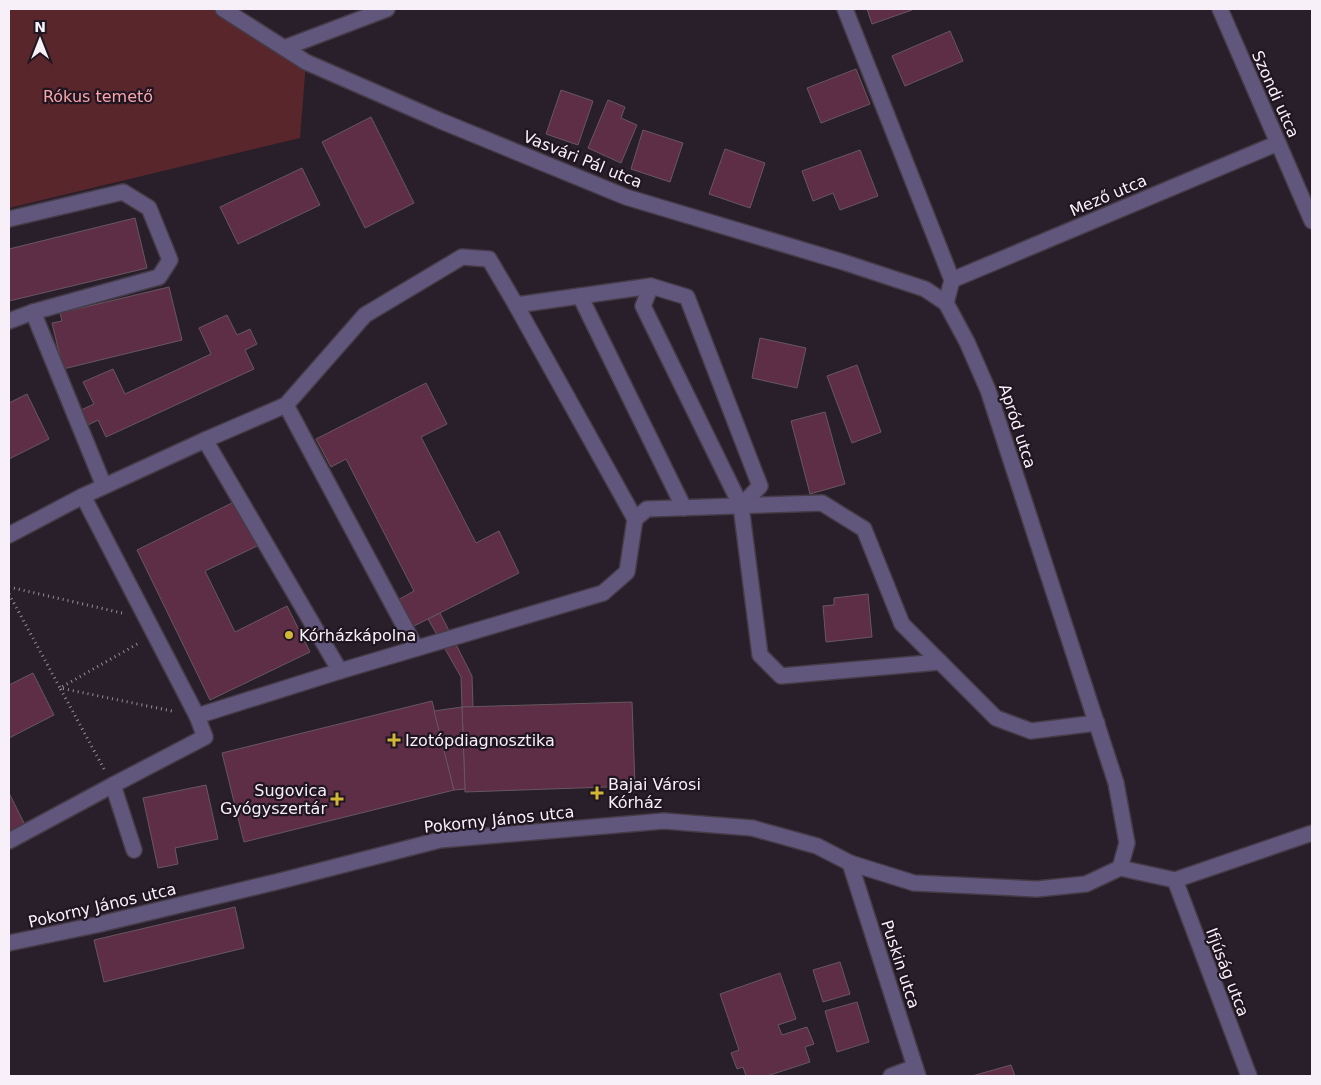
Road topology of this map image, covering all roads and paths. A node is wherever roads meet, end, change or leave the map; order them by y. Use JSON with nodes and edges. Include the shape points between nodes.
{"nodes":[{"id":1,"x":223,"y":9,"type":"edge"},
{"id":2,"x":387,"y":9,"type":"edge"},
{"id":3,"x":845,"y":9,"type":"edge"},
{"id":4,"x":1220,"y":9,"type":"edge"},
{"id":5,"x":284,"y":48,"type":"junction"},
{"id":6,"x":1278,"y":143,"type":"junction"},
{"id":7,"x":9,"y":219,"type":"edge"},
{"id":8,"x":1312,"y":220,"type":"edge"},
{"id":9,"x":952,"y":280,"type":"junction"},
{"id":10,"x":651,"y":286,"type":"junction"},
{"id":11,"x":580,"y":296,"type":"junction"},
{"id":12,"x":946,"y":303,"type":"junction"},
{"id":13,"x":516,"y":305,"type":"junction"},
{"id":14,"x":33,"y":312,"type":"junction"},
{"id":15,"x":9,"y":321,"type":"edge"},
{"id":16,"x":286,"y":405,"type":"junction"},
{"id":17,"x":205,"y":440,"type":"junction"},
{"id":18,"x":104,"y":486,"type":"junction"},
{"id":19,"x":83,"y":496,"type":"junction"},
{"id":20,"x":741,"y":506,"type":"junction"},
{"id":21,"x":684,"y":508,"type":"junction"},
{"id":22,"x":635,"y":519,"type":"junction"},
{"id":23,"x":9,"y":535,"type":"edge"},
{"id":24,"x":9,"y":587,"type":"edge"},
{"id":25,"x":9,"y":594,"type":"edge"},
{"id":26,"x":147,"y":619,"type":"junction"},
{"id":27,"x":155,"y":634,"type":"junction"},
{"id":28,"x":416,"y":648,"type":"junction"},
{"id":29,"x":940,"y":662,"type":"junction"},
{"id":30,"x":340,"y":671,"type":"junction"},
{"id":31,"x":60,"y":688,"type":"junction"},
{"id":32,"x":198,"y":716,"type":"junction"},
{"id":33,"x":1096,"y":723,"type":"junction"},
{"id":34,"x":113,"y":785,"type":"junction"},
{"id":35,"x":1312,"y":833,"type":"edge"},
{"id":36,"x":9,"y":841,"type":"edge"},
{"id":37,"x":134,"y":850,"type":"dead end"},
{"id":38,"x":850,"y":863,"type":"junction"},
{"id":39,"x":1120,"y":868,"type":"junction"},
{"id":40,"x":1175,"y":880,"type":"junction"},
{"id":41,"x":9,"y":943,"type":"edge"},
{"id":42,"x":917,"y":1072,"type":"edge"},
{"id":43,"x":891,"y":1076,"type":"edge"},
{"id":44,"x":1249,"y":1076,"type":"edge"}],
"edges":[{"from":1,"to":5,"type":"street","name":"Vasvári Pál utca"},
{"from":2,"to":5,"type":"street"},
{"from":3,"to":9,"type":"street"},
{"from":4,"to":6,"type":"street","name":"Szondi utca"},
{"from":5,"to":12,"type":"street","name":"Vasvári Pál utca","via":[[342,78],[626,197],[861,268],[925,290]]},
{"from":6,"to":8,"type":"street","name":"Szondi utca"},
{"from":6,"to":9,"type":"street","name":"Mező utca"},
{"from":7,"to":14,"type":"street","via":[[123,192],[149,208],[170,260],[159,277]]},
{"from":9,"to":12,"type":"street"},
{"from":10,"to":11,"type":"street"},
{"from":10,"to":20,"type":"street","via":[[643,306]]},
{"from":10,"to":20,"type":"street","via":[[687,297],[760,486]]},
{"from":11,"to":13,"type":"street"},
{"from":11,"to":21,"type":"street"},
{"from":12,"to":33,"type":"street","name":"Apród utca","via":[[988,390]]},
{"from":13,"to":16,"type":"street","via":[[489,259],[462,257],[365,315]]},
{"from":13,"to":22,"type":"street"},
{"from":14,"to":15,"type":"street"},
{"from":14,"to":18,"type":"street"},
{"from":16,"to":17,"type":"street"},
{"from":16,"to":28,"type":"street"},
{"from":17,"to":18,"type":"street"},
{"from":17,"to":30,"type":"street"},
{"from":18,"to":19,"type":"street"},
{"from":19,"to":23,"type":"street"},
{"from":19,"to":26,"type":"street"},
{"from":20,"to":21,"type":"street"},
{"from":20,"to":29,"type":"street","via":[[822,503],[864,529],[902,624]]},
{"from":20,"to":29,"type":"street","via":[[760,655],[781,676]]},
{"from":21,"to":22,"type":"street","via":[[647,509]]},
{"from":22,"to":28,"type":"street","via":[[627,572],[603,594]]},
{"from":24,"to":26,"type":"path"},
{"from":25,"to":31,"type":"path"},
{"from":26,"to":27,"type":"street"},
{"from":27,"to":31,"type":"path"},
{"from":27,"to":32,"type":"street"},
{"from":28,"to":30,"type":"street"},
{"from":29,"to":33,"type":"street","via":[[996,718],[1031,730]]},
{"from":30,"to":32,"type":"street"},
{"from":31,"to":32,"type":"path"},
{"from":31,"to":34,"type":"path"},
{"from":32,"to":34,"type":"street","via":[[205,737]]},
{"from":33,"to":39,"type":"street","name":"Apród utca","via":[[1116,783],[1127,843]]},
{"from":34,"to":36,"type":"street"},
{"from":34,"to":37,"type":"street"},
{"from":35,"to":40,"type":"street"},
{"from":38,"to":39,"type":"street","name":"Pokorny János utca","via":[[914,882],[1037,889],[1086,884]]},
{"from":38,"to":41,"type":"street","name":"Pokorny János utca","via":[[817,846],[752,828],[664,821],[440,840],[96,925]]},
{"from":38,"to":42,"type":"street","name":"Puskin utca"},
{"from":39,"to":40,"type":"street"},
{"from":40,"to":44,"type":"street","name":"Ifjúság utca"},
{"from":42,"to":43,"type":"street"}]}
